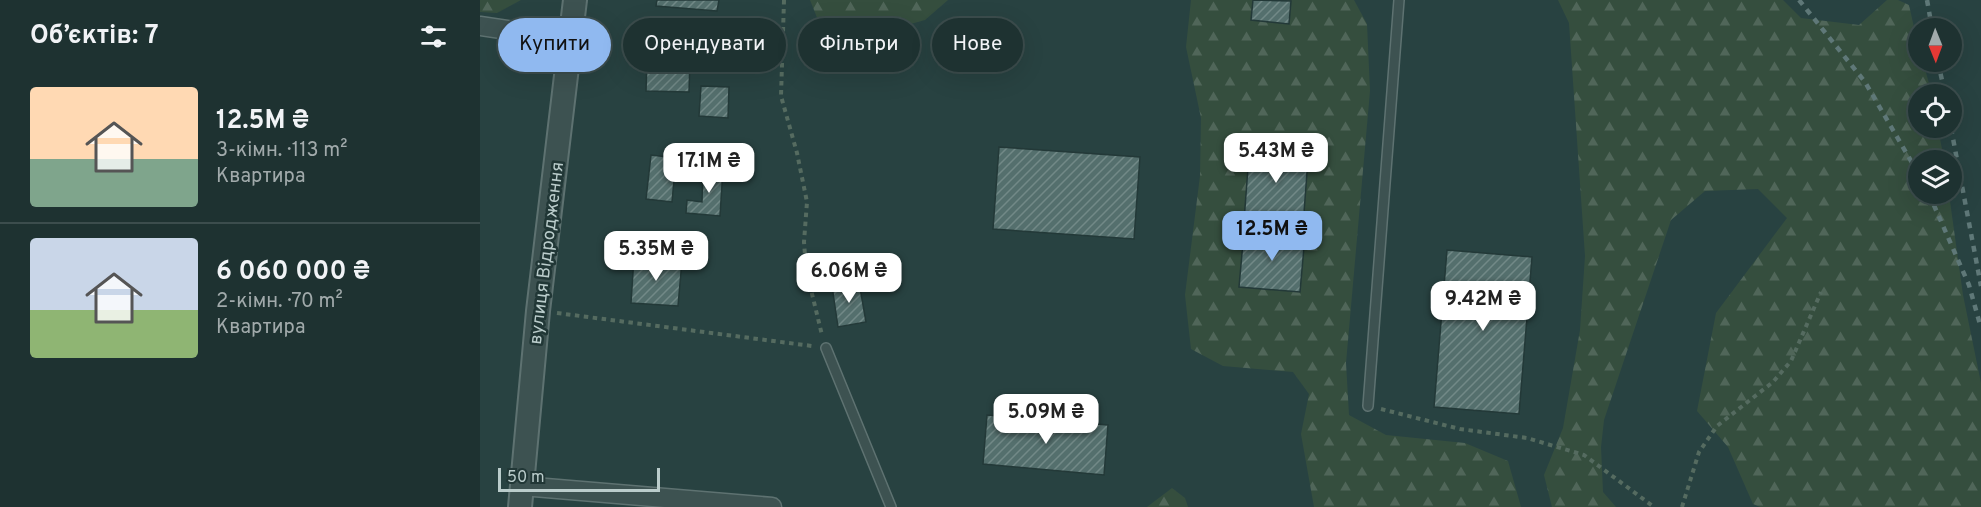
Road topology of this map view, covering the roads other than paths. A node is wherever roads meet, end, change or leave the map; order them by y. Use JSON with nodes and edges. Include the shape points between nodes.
{"nodes":[{"id":1,"x":575,"y":0,"type":"edge"},
{"id":2,"x":1399,"y":0,"type":"edge"},
{"id":3,"x":573,"y":18,"type":"edge"},
{"id":4,"x":480,"y":26,"type":"edge"},
{"id":5,"x":498,"y":29,"type":"edge"},
{"id":6,"x":567,"y":72,"type":"edge"},
{"id":7,"x":826,"y":348,"type":"road end"},
{"id":8,"x":1368,"y":406,"type":"road end"},
{"id":9,"x":521,"y":497,"type":"edge"},
{"id":10,"x":772,"y":507,"type":"edge"},
{"id":11,"x":891,"y":507,"type":"edge"}],
"edges":[{"from":1,"to":3,"type":"street","name":"вулиця Відродження"},
{"from":2,"to":8,"type":"lane"},
{"from":4,"to":5,"type":"street"},
{"from":6,"to":9,"type":"street","name":"вулиця Відродження","via":[[538,311]]},
{"from":7,"to":11,"type":"lane"},
{"from":9,"to":10,"type":"street"}]}
